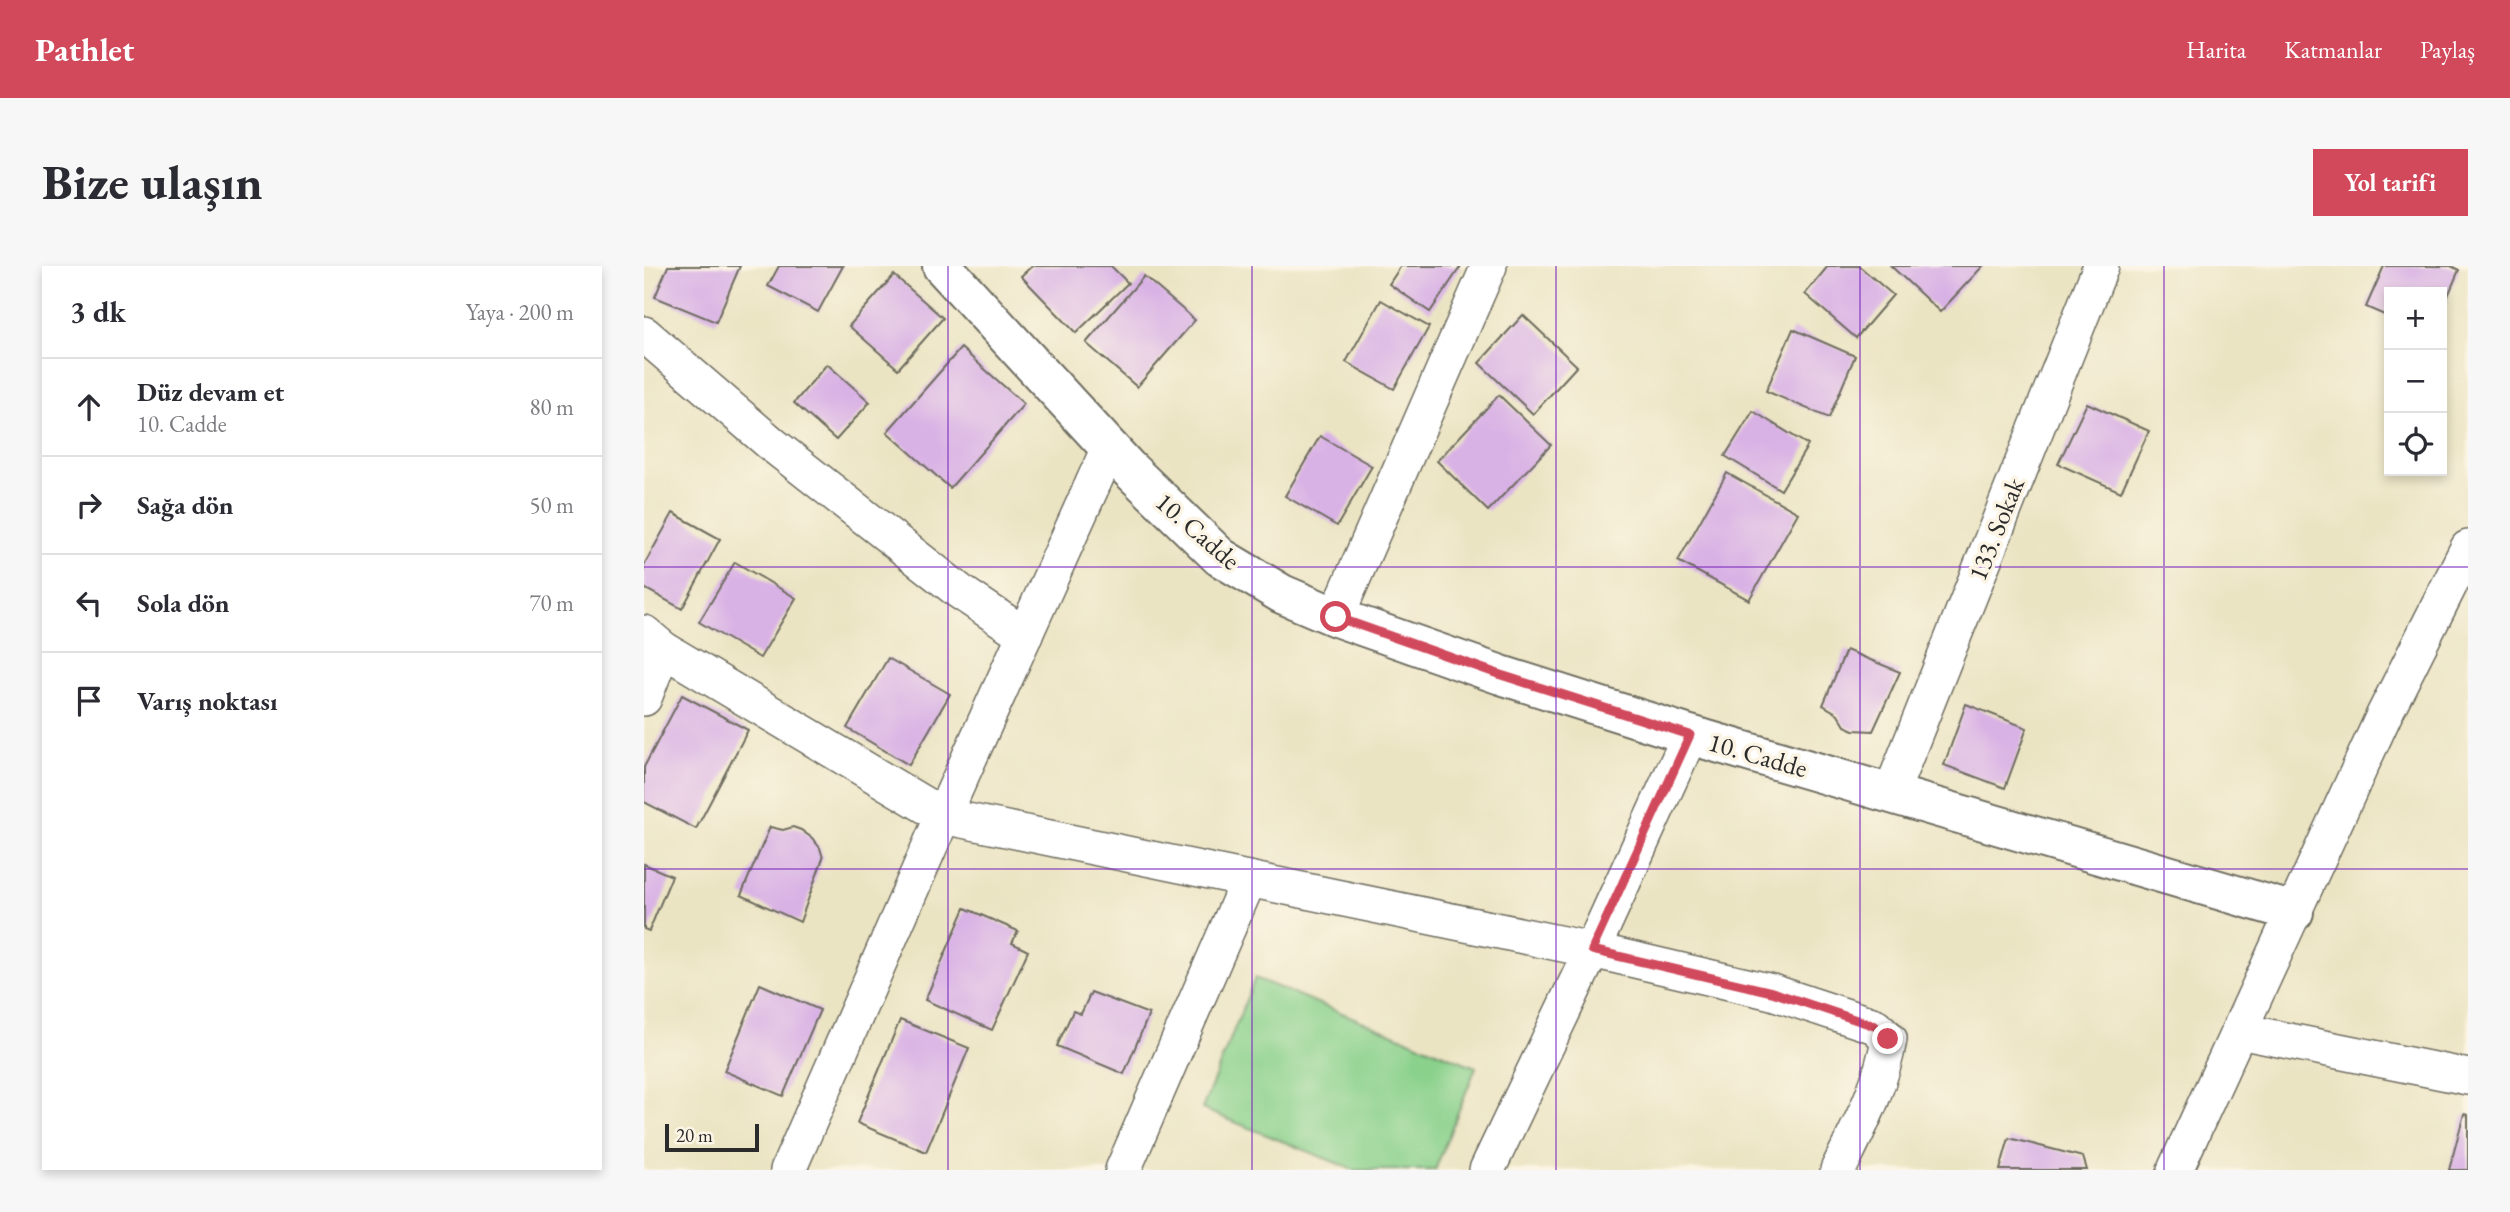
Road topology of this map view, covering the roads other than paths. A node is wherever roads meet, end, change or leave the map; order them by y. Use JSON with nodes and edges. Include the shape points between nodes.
{"nodes":[{"id":1,"x":1489,"y":266,"type":"edge"},
{"id":2,"x":2101,"y":266,"type":"edge"},
{"id":3,"x":953,"y":271,"type":"edge"},
{"id":4,"x":644,"y":334,"type":"edge"},
{"id":5,"x":1109,"y":448,"type":"junction"},
{"id":6,"x":2468,"y":548,"type":"edge"},
{"id":7,"x":1336,"y":617,"type":"junction"},
{"id":8,"x":1025,"y":635,"type":"junction"},
{"id":9,"x":653,"y":641,"type":"edge"},
{"id":10,"x":644,"y":698,"type":"edge"},
{"id":11,"x":1690,"y":735,"type":"junction"},
{"id":12,"x":1891,"y":793,"type":"junction"},
{"id":13,"x":943,"y":816,"type":"junction"},
{"id":14,"x":1249,"y":879,"type":"junction"},
{"id":15,"x":2294,"y":912,"type":"junction"},
{"id":16,"x":1592,"y":950,"type":"junction"},
{"id":17,"x":2239,"y":1031,"type":"junction"},
{"id":18,"x":2468,"y":1077,"type":"edge"},
{"id":19,"x":788,"y":1170,"type":"edge"},
{"id":20,"x":1123,"y":1170,"type":"edge"},
{"id":21,"x":1487,"y":1170,"type":"edge"},
{"id":22,"x":1838,"y":1170,"type":"edge"},
{"id":23,"x":2175,"y":1170,"type":"edge"}],
"edges":[{"from":1,"to":7,"type":"street"},
{"from":2,"to":12,"type":"street","name":"133. Sokak"},
{"from":3,"to":5,"type":"street","name":"10. Cadde"},
{"from":4,"to":8,"type":"street","via":[[773,445],[959,591]]},
{"from":5,"to":7,"type":"street","name":"10. Cadde","via":[[1220,557],[1282,594]]},
{"from":5,"to":8,"type":"street"},
{"from":6,"to":15,"type":"street","via":[[2384,715]]},
{"from":7,"to":11,"type":"street","name":"10. Cadde"},
{"from":8,"to":13,"type":"street"},
{"from":9,"to":10,"type":"street"},
{"from":9,"to":13,"type":"street"},
{"from":11,"to":12,"type":"street","name":"10. Cadde"},
{"from":11,"to":16,"type":"street"},
{"from":12,"to":15,"type":"street","name":"10. Cadde"},
{"from":13,"to":14,"type":"street"},
{"from":13,"to":19,"type":"street"},
{"from":14,"to":16,"type":"street"},
{"from":14,"to":20,"type":"street"},
{"from":15,"to":17,"type":"street"},
{"from":16,"to":21,"type":"street"},
{"from":16,"to":22,"type":"street","via":[[1772,992],[1875,1026],[1888,1039],[1884,1067]]},
{"from":17,"to":18,"type":"street"},
{"from":17,"to":23,"type":"street"}]}
